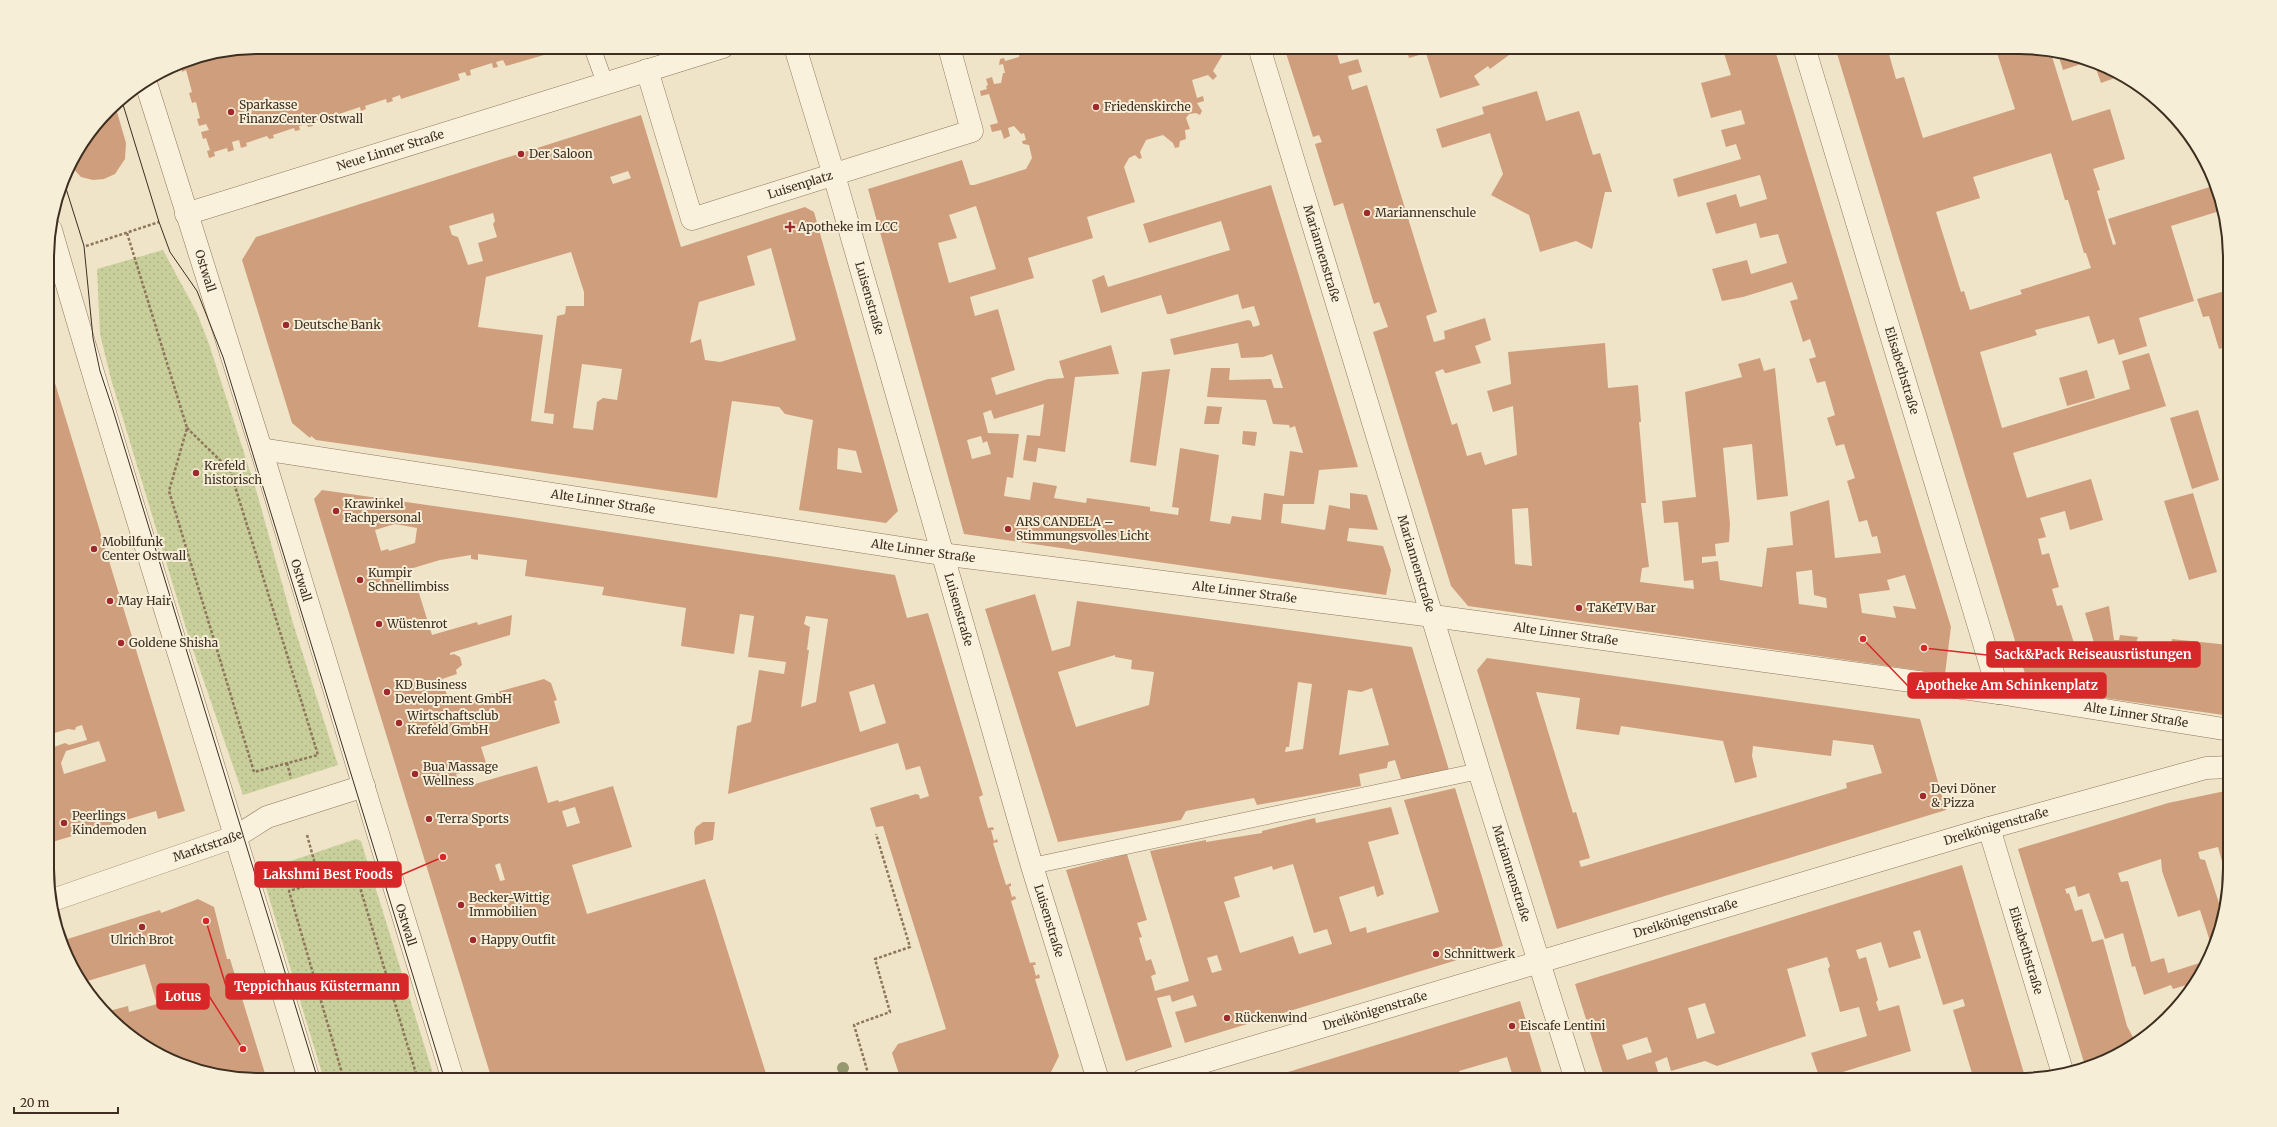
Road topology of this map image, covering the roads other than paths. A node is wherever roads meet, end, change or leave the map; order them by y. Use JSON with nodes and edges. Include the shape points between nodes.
{"nodes":[{"id":1,"x":595,"y":54,"type":"edge"},
{"id":2,"x":700,"y":54,"type":"edge"},
{"id":3,"x":797,"y":54,"type":"edge"},
{"id":4,"x":951,"y":54,"type":"edge"},
{"id":5,"x":1261,"y":54,"type":"edge"},
{"id":6,"x":1806,"y":54,"type":"edge"},
{"id":7,"x":647,"y":70,"type":"junction"},
{"id":8,"x":605,"y":83,"type":"junction"},
{"id":9,"x":147,"y":87,"type":"edge"},
{"id":10,"x":834,"y":176,"type":"junction"},
{"id":11,"x":186,"y":214,"type":"junction"},
{"id":12,"x":54,"y":242,"type":"edge"},
{"id":13,"x":261,"y":450,"type":"junction"},
{"id":14,"x":941,"y":554,"type":"junction"},
{"id":15,"x":1433,"y":616,"type":"junction"},
{"id":16,"x":2000,"y":694,"type":"junction"},
{"id":17,"x":2223,"y":729,"type":"edge"},
{"id":18,"x":2223,"y":767,"type":"edge"},
{"id":19,"x":1479,"y":771,"type":"junction"},
{"id":20,"x":364,"y":786,"type":"junction"},
{"id":21,"x":1989,"y":828,"type":"junction"},
{"id":22,"x":237,"y":836,"type":"junction"},
{"id":23,"x":1032,"y":866,"type":"junction"},
{"id":24,"x":56,"y":899,"type":"edge"},
{"id":25,"x":1540,"y":961,"type":"junction"},
{"id":26,"x":2061,"y":1068,"type":"edge"},
{"id":27,"x":308,"y":1073,"type":"edge"},
{"id":28,"x":451,"y":1073,"type":"edge"},
{"id":29,"x":1096,"y":1073,"type":"edge"},
{"id":30,"x":1166,"y":1073,"type":"edge"},
{"id":31,"x":1574,"y":1073,"type":"edge"}],
"edges":[{"from":1,"to":8,"type":"lane"},
{"from":2,"to":7,"type":"street","name":"Neue Linner Straße"},
{"from":3,"to":10,"type":"street","name":"Luisenstraße"},
{"from":4,"to":10,"type":"street","name":"Luisenplatz","via":[[972,131]]},
{"from":5,"to":15,"type":"street","name":"Mariannenstraße"},
{"from":6,"to":16,"type":"street","name":"Elisabethstraße"},
{"from":7,"to":8,"type":"street","name":"Neue Linner Straße"},
{"from":7,"to":10,"type":"street","name":"Luisenplatz","via":[[692,219]]},
{"from":8,"to":11,"type":"street","name":"Neue Linner Straße"},
{"from":9,"to":11,"type":"street","name":"Ostwall"},
{"from":10,"to":14,"type":"street","name":"Luisenstraße"},
{"from":11,"to":13,"type":"street","name":"Ostwall"},
{"from":12,"to":22,"type":"street","via":[[110,430]]},
{"from":13,"to":14,"type":"street","name":"Alte Linner Straße"},
{"from":13,"to":20,"type":"street","name":"Ostwall"},
{"from":14,"to":15,"type":"street","name":"Alte Linner Straße"},
{"from":14,"to":23,"type":"street","name":"Luisenstraße"},
{"from":15,"to":16,"type":"street","name":"Alte Linner Straße"},
{"from":15,"to":19,"type":"street","name":"Mariannenstraße"},
{"from":16,"to":17,"type":"street","name":"Alte Linner Straße"},
{"from":18,"to":21,"type":"street","name":"Dreikönigenstraße","via":[[2206,768]]},
{"from":19,"to":23,"type":"lane"},
{"from":19,"to":25,"type":"street","name":"Mariannenstraße"},
{"from":20,"to":22,"type":"street","name":"Marktstraße","via":[[267,817]]},
{"from":20,"to":28,"type":"street","name":"Ostwall"},
{"from":21,"to":25,"type":"street","name":"Dreikönigenstraße"},
{"from":21,"to":26,"type":"street","name":"Elisabethstraße"},
{"from":22,"to":24,"type":"street","name":"Marktstraße"},
{"from":22,"to":27,"type":"street"},
{"from":23,"to":29,"type":"street","name":"Luisenstraße"},
{"from":25,"to":30,"type":"street","name":"Dreikönigenstraße"},
{"from":25,"to":31,"type":"street","name":"Mariannenstraße"}]}
